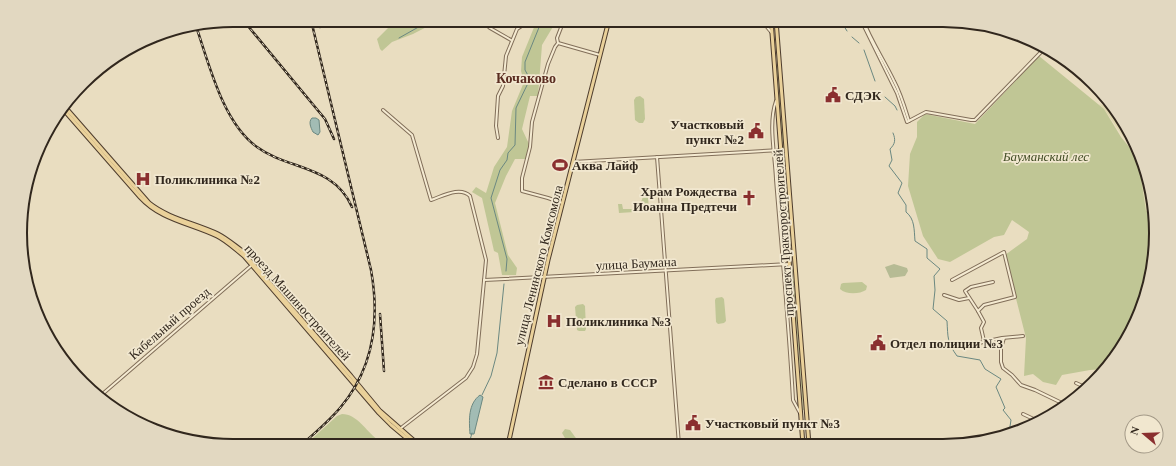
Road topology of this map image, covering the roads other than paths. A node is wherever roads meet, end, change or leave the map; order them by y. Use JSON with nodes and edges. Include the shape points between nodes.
{"nodes":[{"id":1,"x":489,"y":27,"type":"edge"},
{"id":2,"x":519,"y":27,"type":"edge"},
{"id":3,"x":562,"y":27,"type":"edge"},
{"id":4,"x":607,"y":27,"type":"edge"},
{"id":5,"x":768,"y":27,"type":"edge"},
{"id":6,"x":772,"y":27,"type":"edge"},
{"id":7,"x":777,"y":27,"type":"edge"},
{"id":8,"x":865,"y":27,"type":"edge"},
{"id":9,"x":772,"y":32,"type":"junction"},
{"id":10,"x":511,"y":40,"type":"junction"},
{"id":11,"x":557,"y":40,"type":"junction"},
{"id":12,"x":558,"y":43,"type":"junction"},
{"id":13,"x":555,"y":47,"type":"junction"},
{"id":14,"x":1041,"y":52,"type":"edge"},
{"id":15,"x":600,"y":55,"type":"junction"},
{"id":16,"x":780,"y":62,"type":"junction"},
{"id":17,"x":774,"y":63,"type":"junction"},
{"id":18,"x":777,"y":99,"type":"junction"},
{"id":19,"x":383,"y":110,"type":"dead end"},
{"id":20,"x":67,"y":112,"type":"edge"},
{"id":21,"x":498,"y":138,"type":"dead end"},
{"id":22,"x":781,"y":150,"type":"junction"},
{"id":23,"x":774,"y":151,"type":"junction"},
{"id":24,"x":657,"y":157,"type":"junction"},
{"id":25,"x":573,"y":162,"type":"junction"},
{"id":26,"x":562,"y":203,"type":"junction"},
{"id":27,"x":795,"y":263,"type":"junction"},
{"id":28,"x":252,"y":264,"type":"junction"},
{"id":29,"x":783,"y":264,"type":"junction"},
{"id":30,"x":789,"y":264,"type":"junction"},
{"id":31,"x":665,"y":270,"type":"junction"},
{"id":32,"x":544,"y":277,"type":"junction"},
{"id":33,"x":484,"y":280,"type":"junction"},
{"id":34,"x":952,"y":280,"type":"dead end"},
{"id":35,"x":993,"y":282,"type":"dead end"},
{"id":36,"x":944,"y":295,"type":"dead end"},
{"id":37,"x":969,"y":298,"type":"junction"},
{"id":38,"x":978,"y":310,"type":"junction"},
{"id":39,"x":1023,"y":336,"type":"dead end"},
{"id":40,"x":1004,"y":338,"type":"junction"},
{"id":41,"x":984,"y":341,"type":"junction"},
{"id":42,"x":974,"y":344,"type":"dead end"},
{"id":43,"x":1076,"y":383,"type":"dead end"},
{"id":44,"x":799,"y":385,"type":"junction"},
{"id":45,"x":1082,"y":386,"type":"edge"},
{"id":46,"x":793,"y":391,"type":"junction"},
{"id":47,"x":104,"y":393,"type":"edge"},
{"id":48,"x":1060,"y":402,"type":"edge"},
{"id":49,"x":801,"y":414,"type":"junction"},
{"id":50,"x":1022,"y":414,"type":"dead end"},
{"id":51,"x":1032,"y":419,"type":"edge"},
{"id":52,"x":398,"y":430,"type":"junction"},
{"id":53,"x":408,"y":439,"type":"edge"},
{"id":54,"x":410,"y":439,"type":"edge"},
{"id":55,"x":509,"y":439,"type":"edge"},
{"id":56,"x":678,"y":439,"type":"edge"},
{"id":57,"x":803,"y":439,"type":"edge"},
{"id":58,"x":809,"y":439,"type":"edge"}],
"edges":[{"from":1,"to":10,"type":"street"},
{"from":2,"to":10,"type":"street"},
{"from":3,"to":11,"type":"street"},
{"from":4,"to":15,"type":"main road","name":"улица Ленинского Комсомола"},
{"from":5,"to":9,"type":"street"},
{"from":6,"to":9,"type":"main road","name":"проспект Тракторостроителей"},
{"from":7,"to":16,"type":"main road","name":"проспект Тракторостроителей"},
{"from":8,"to":14,"type":"street","via":[[903,101],[908,122],[926,112],[975,120]]},
{"from":9,"to":17,"type":"main road","name":"проспект Тракторостроителей"},
{"from":10,"to":21,"type":"street","via":[[506,56],[503,86],[498,96]]},
{"from":11,"to":12,"type":"street"},
{"from":11,"to":13,"type":"street"},
{"from":12,"to":13,"type":"street"},
{"from":12,"to":15,"type":"street"},
{"from":13,"to":26,"type":"street","via":[[532,122],[530,147],[521,183],[522,191]]},
{"from":15,"to":25,"type":"main road","name":"улица Ленинского Комсомола"},
{"from":16,"to":17,"type":"main road"},
{"from":16,"to":27,"type":"main road","name":"проспект Тракторостроителей"},
{"from":17,"to":18,"type":"main road","name":"проспект Тракторостроителей"},
{"from":18,"to":22,"type":"main road","name":"проспект Тракторостроителей"},
{"from":18,"to":23,"type":"street","name":"проспект Тракторостроителей","via":[[772,110]]},
{"from":19,"to":33,"type":"street","via":[[412,135],[431,200],[460,191],[470,196],[485,257]]},
{"from":20,"to":28,"type":"main road","name":"проезд Машиностроителей","via":[[152,206],[222,237],[241,250]]},
{"from":22,"to":23,"type":"street"},
{"from":22,"to":30,"type":"main road","name":"проспект Тракторостроителей"},
{"from":23,"to":24,"type":"street"},
{"from":23,"to":29,"type":"street","name":"проспект Тракторостроителей"},
{"from":24,"to":25,"type":"street"},
{"from":24,"to":31,"type":"street"},
{"from":25,"to":26,"type":"main road","name":"улица Ленинского Комсомола"},
{"from":26,"to":32,"type":"main road","name":"улица Ленинского Комсомола"},
{"from":27,"to":30,"type":"main road"},
{"from":27,"to":58,"type":"main road","name":"проспект Тракторостроителей"},
{"from":28,"to":47,"type":"street","name":"Кабельный проезд"},
{"from":28,"to":52,"type":"main road","name":"проезд Машиностроителей"},
{"from":29,"to":30,"type":"street","name":"улица Баумана"},
{"from":29,"to":31,"type":"street","name":"улица Баумана"},
{"from":29,"to":46,"type":"street","name":"проспект Тракторостроителей"},
{"from":30,"to":44,"type":"main road","name":"проспект Тракторостроителей"},
{"from":31,"to":32,"type":"street","name":"улица Баумана"},
{"from":31,"to":56,"type":"street"},
{"from":32,"to":33,"type":"street","name":"улица Баумана"},
{"from":32,"to":55,"type":"main road","name":"улица Ленинского Комсомола"},
{"from":33,"to":52,"type":"street","via":[[477,354],[470,373],[462,382]]},
{"from":34,"to":38,"type":"street","via":[[1004,252],[1015,297],[984,305]]},
{"from":35,"to":37,"type":"street","via":[[966,289]]},
{"from":36,"to":37,"type":"street","via":[[960,300]]},
{"from":37,"to":38,"type":"street"},
{"from":38,"to":41,"type":"street","via":[[984,320],[981,328]]},
{"from":39,"to":40,"type":"street"},
{"from":40,"to":41,"type":"street"},
{"from":40,"to":48,"type":"street","via":[[1001,348],[1002,366],[1022,385]]},
{"from":41,"to":42,"type":"street"},
{"from":43,"to":45,"type":"street"},
{"from":44,"to":46,"type":"street"},
{"from":44,"to":49,"type":"main road","name":"проспект Тракторостроителей"},
{"from":46,"to":49,"type":"street","name":"проспект Тракторостроителей","via":[[794,403]]},
{"from":49,"to":57,"type":"main road","name":"проспект Тракторостроителей"},
{"from":50,"to":51,"type":"street"},
{"from":52,"to":53,"type":"main road","name":"проезд Машиностроителей"},
{"from":52,"to":54,"type":"main road","name":"проезд Машиностроителей"}]}
